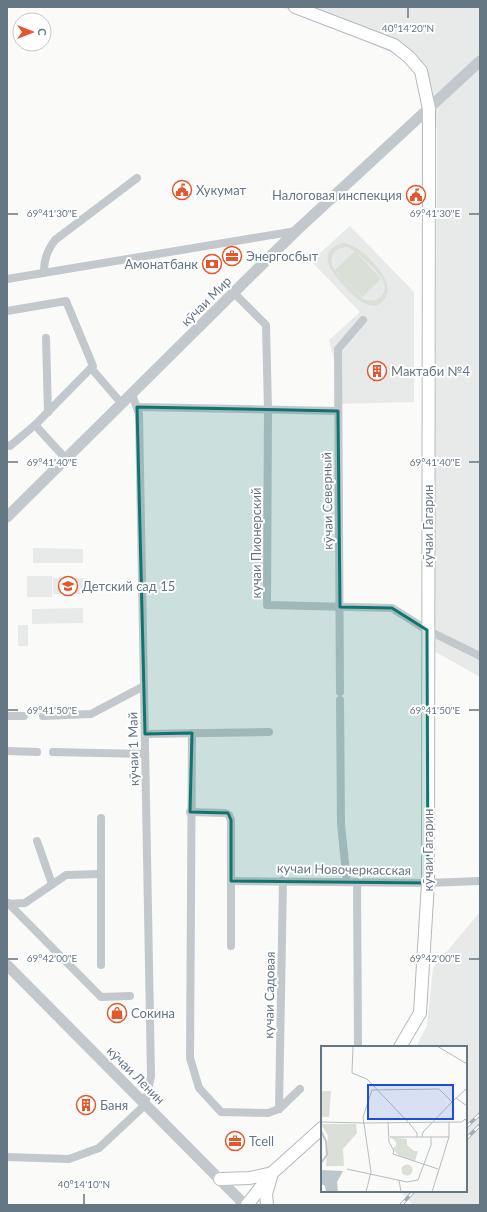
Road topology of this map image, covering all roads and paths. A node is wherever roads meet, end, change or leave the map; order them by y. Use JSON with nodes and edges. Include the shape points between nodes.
{"nodes":[{"id":1,"x":295,"y":7,"type":"edge"},
{"id":2,"x":480,"y":61,"type":"edge"},
{"id":3,"x":429,"y":109,"type":"junction"},
{"id":4,"x":137,"y":178,"type":"dead end"},
{"id":5,"x":296,"y":231,"type":"junction"},
{"id":6,"x":44,"y":273,"type":"junction"},
{"id":7,"x":7,"y":279,"type":"edge"},
{"id":8,"x":234,"y":293,"type":"junction"},
{"id":9,"x":7,"y":311,"type":"edge"},
{"id":10,"x":363,"y":320,"type":"dead end"},
{"id":11,"x":46,"y":338,"type":"dead end"},
{"id":12,"x":91,"y":368,"type":"junction"},
{"id":13,"x":132,"y":394,"type":"junction"},
{"id":14,"x":122,"y":404,"type":"junction"},
{"id":15,"x":137,"y":407,"type":"junction"},
{"id":16,"x":268,"y":410,"type":"junction"},
{"id":17,"x":338,"y":411,"type":"junction"},
{"id":18,"x":48,"y":412,"type":"junction"},
{"id":19,"x":35,"y":424,"type":"junction"},
{"id":20,"x":7,"y":445,"type":"edge"},
{"id":21,"x":66,"y":459,"type":"junction"},
{"id":22,"x":7,"y":517,"type":"edge"},
{"id":23,"x":340,"y":607,"type":"junction"},
{"id":24,"x":427,"y":630,"type":"junction"},
{"id":25,"x":480,"y":656,"type":"edge"},
{"id":26,"x":144,"y":686,"type":"junction"},
{"id":27,"x":7,"y":716,"type":"edge"},
{"id":28,"x":24,"y":716,"type":"dead end"},
{"id":29,"x":43,"y":716,"type":"dead end"},
{"id":30,"x":269,"y":732,"type":"dead end"},
{"id":31,"x":192,"y":733,"type":"junction"},
{"id":32,"x":145,"y":734,"type":"junction"},
{"id":33,"x":7,"y":751,"type":"edge"},
{"id":34,"x":37,"y":752,"type":"dead end"},
{"id":35,"x":53,"y":752,"type":"dead end"},
{"id":36,"x":145,"y":754,"type":"junction"},
{"id":37,"x":190,"y":812,"type":"junction"},
{"id":38,"x":101,"y":818,"type":"dead end"},
{"id":39,"x":37,"y":841,"type":"dead end"},
{"id":40,"x":100,"y":874,"type":"junction"},
{"id":41,"x":231,"y":880,"type":"junction"},
{"id":42,"x":283,"y":880,"type":"junction"},
{"id":43,"x":480,"y":881,"type":"edge"},
{"id":44,"x":347,"y":882,"type":"junction"},
{"id":45,"x":357,"y":882,"type":"junction"},
{"id":46,"x":428,"y":883,"type":"junction"},
{"id":47,"x":52,"y":884,"type":"junction"},
{"id":48,"x":7,"y":904,"type":"edge"},
{"id":49,"x":231,"y":946,"type":"dead end"},
{"id":50,"x":7,"y":965,"type":"edge"},
{"id":51,"x":101,"y":965,"type":"dead end"},
{"id":52,"x":130,"y":996,"type":"dead end"},
{"id":53,"x":358,"y":1046,"type":"edge"},
{"id":54,"x":401,"y":1046,"type":"edge"},
{"id":55,"x":300,"y":1090,"type":"dead end"},
{"id":56,"x":145,"y":1105,"type":"junction"},
{"id":57,"x":280,"y":1109,"type":"junction"},
{"id":58,"x":321,"y":1129,"type":"edge"},
{"id":59,"x":7,"y":1158,"type":"edge"},
{"id":60,"x":272,"y":1173,"type":"junction"},
{"id":61,"x":220,"y":1179,"type":"junction"},
{"id":62,"x":246,"y":1205,"type":"edge"},
{"id":63,"x":267,"y":1205,"type":"edge"}],
"edges":[{"from":1,"to":3,"type":"main road","name":"кӯчаи Гагарин","via":[[394,45],[421,71]]},
{"from":2,"to":3,"type":"street","name":"кӯчаи Мир"},
{"from":3,"to":5,"type":"street","name":"кӯчаи Мир"},
{"from":3,"to":24,"type":"main road","name":"кӯчаи Гагарин"},
{"from":4,"to":6,"type":"street","via":[[55,240],[44,260]]},
{"from":5,"to":6,"type":"street"},
{"from":5,"to":8,"type":"street","name":"кӯчаи Мир"},
{"from":6,"to":7,"type":"street"},
{"from":8,"to":13,"type":"street","name":"кӯчаи Мир"},
{"from":8,"to":16,"type":"street","name":"кучаи Пионерский","via":[[266,324]]},
{"from":9,"to":12,"type":"street","via":[[66,301],[93,366]]},
{"from":10,"to":17,"type":"street","name":"кӯчаи Северный","via":[[338,349]]},
{"from":11,"to":18,"type":"street"},
{"from":12,"to":14,"type":"street"},
{"from":12,"to":18,"type":"street"},
{"from":13,"to":14,"type":"street","name":"кӯчаи Мир"},
{"from":13,"to":15,"type":"street","name":"кӯчаи 1 Май"},
{"from":14,"to":21,"type":"street","name":"кӯчаи Мир"},
{"from":15,"to":16,"type":"street"},
{"from":15,"to":26,"type":"street","name":"кӯчаи 1 Май","via":[[140,414]]},
{"from":16,"to":17,"type":"street"},
{"from":16,"to":23,"type":"street","name":"кучаи Пионерский","via":[[267,605]]},
{"from":17,"to":23,"type":"street","name":"кӯчаи Северный"},
{"from":18,"to":19,"type":"street"},
{"from":19,"to":20,"type":"street","via":[[10,446]]},
{"from":19,"to":21,"type":"street"},
{"from":21,"to":22,"type":"street","name":"кӯчаи Мир"},
{"from":23,"to":24,"type":"street","name":"кучаи Пионерский","via":[[392,608]]},
{"from":23,"to":44,"type":"street","name":"кӯчаи Северный","via":[[341,824]]},
{"from":24,"to":25,"type":"street","name":"кучаи Пионерский"},
{"from":24,"to":46,"type":"main road","name":"кӯчаи Гагарин"},
{"from":26,"to":29,"type":"street","via":[[91,714]]},
{"from":26,"to":32,"type":"street","name":"кӯчаи 1 Май"},
{"from":27,"to":28,"type":"street"},
{"from":30,"to":31,"type":"street"},
{"from":31,"to":32,"type":"street"},
{"from":31,"to":37,"type":"street"},
{"from":32,"to":36,"type":"street","name":"кӯчаи 1 Май"},
{"from":33,"to":34,"type":"street"},
{"from":35,"to":36,"type":"street"},
{"from":36,"to":56,"type":"street","name":"кӯчаи 1 Май","via":[[151,1076]]},
{"from":37,"to":41,"type":"street","via":[[229,815]]},
{"from":37,"to":57,"type":"street","via":[[190,1058],[199,1088],[221,1112],[268,1113]]},
{"from":38,"to":40,"type":"street"},
{"from":39,"to":47,"type":"street"},
{"from":40,"to":47,"type":"street","via":[[66,875]]},
{"from":40,"to":51,"type":"street"},
{"from":41,"to":42,"type":"street","name":"кучаи Новочеркасская"},
{"from":41,"to":49,"type":"street"},
{"from":42,"to":44,"type":"street","name":"кучаи Новочеркасская"},
{"from":42,"to":57,"type":"street","name":"кучаи Садовая"},
{"from":43,"to":46,"type":"street","name":"кучаи Новочеркасская"},
{"from":44,"to":45,"type":"street","name":"кучаи Новочеркасская"},
{"from":45,"to":46,"type":"street","name":"кучаи Новочеркасская"},
{"from":45,"to":53,"type":"street"},
{"from":46,"to":54,"type":"main road","name":"кӯчаи Гагарин","via":[[420,1013]]},
{"from":47,"to":48,"type":"street","via":[[25,903]]},
{"from":48,"to":52,"type":"street","via":[[101,997]]},
{"from":50,"to":56,"type":"street","name":"кӯчаи Ленин"},
{"from":55,"to":57,"type":"street"},
{"from":56,"to":59,"type":"street","via":[[99,1148],[69,1159]]},
{"from":56,"to":61,"type":"street","name":"кӯчаи Ленин"},
{"from":58,"to":60,"type":"main road"},
{"from":60,"to":61,"type":"main road","via":[[250,1178]]},
{"from":60,"to":62,"type":"main road"},
{"from":60,"to":63,"type":"main road","via":[[266,1194]]},
{"from":61,"to":62,"type":"street","name":"кӯчаи Ленин"}]}
